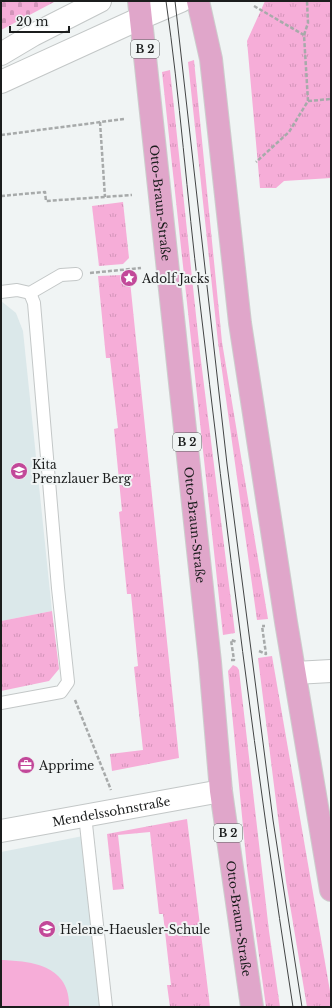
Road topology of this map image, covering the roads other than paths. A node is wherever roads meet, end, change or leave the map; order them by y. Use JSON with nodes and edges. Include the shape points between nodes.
{"nodes":[{"id":1,"x":100,"y":1,"type":"edge"},
{"id":2,"x":181,"y":1,"type":"edge"},
{"id":3,"x":198,"y":1,"type":"edge"},
{"id":4,"x":140,"y":10,"type":"edge"},
{"id":5,"x":1,"y":54,"type":"edge"},
{"id":6,"x":1,"y":82,"type":"edge"},
{"id":7,"x":76,"y":274,"type":"road end"},
{"id":8,"x":1,"y":292,"type":"edge"},
{"id":9,"x":30,"y":293,"type":"junction"},
{"id":10,"x":331,"y":671,"type":"edge"},
{"id":11,"x":295,"y":672,"type":"junction"},
{"id":12,"x":1,"y":703,"type":"edge"},
{"id":13,"x":221,"y":791,"type":"junction"},
{"id":14,"x":85,"y":815,"type":"junction"},
{"id":15,"x":1,"y":831,"type":"edge"},
{"id":16,"x":331,"y":890,"type":"edge"},
{"id":17,"x":106,"y":1007,"type":"edge"},
{"id":18,"x":252,"y":1007,"type":"edge"}],
"edges":[{"from":1,"to":5,"type":"street"},
{"from":2,"to":4,"type":"street"},
{"from":3,"to":11,"type":"main road","via":[[211,59],[240,323]]},
{"from":4,"to":6,"type":"street"},
{"from":4,"to":13,"type":"main road","name":"Otto-Braun-Straße","number":"B 2","via":[[210,662]]},
{"from":7,"to":9,"type":"lane","via":[[61,275]]},
{"from":8,"to":9,"type":"lane","via":[[17,290]]},
{"from":9,"to":12,"type":"lane","via":[[34,303],[68,682],[61,692]]},
{"from":10,"to":11,"type":"street"},
{"from":11,"to":16,"type":"main road"},
{"from":13,"to":14,"type":"street","name":"Mendelssohnstraße"},
{"from":13,"to":18,"type":"main road","name":"Otto-Braun-Straße","number":"B 2"},
{"from":14,"to":15,"type":"street","name":"Mendelssohnstraße"},
{"from":14,"to":17,"type":"lane"}]}
